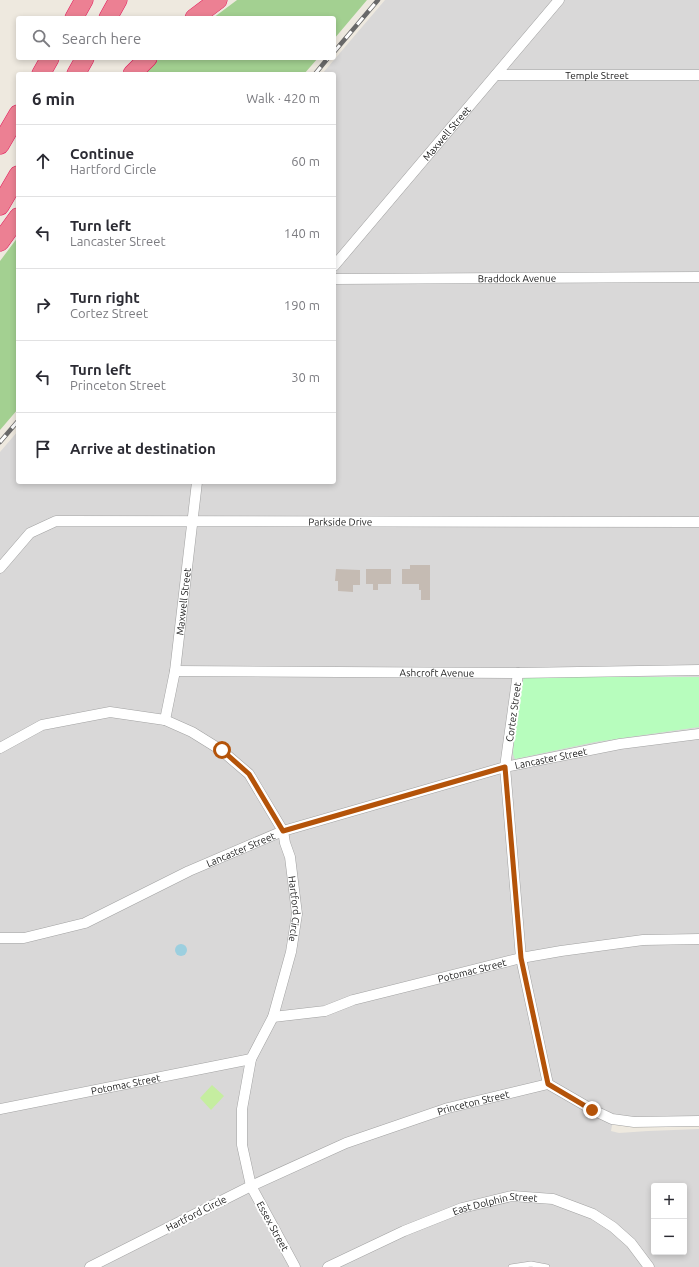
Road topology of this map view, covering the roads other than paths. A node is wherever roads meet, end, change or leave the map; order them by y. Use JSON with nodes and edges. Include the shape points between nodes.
{"nodes":[{"id":1,"x":84,"y":0,"type":"edge"},
{"id":2,"x":118,"y":0,"type":"edge"},
{"id":3,"x":218,"y":0,"type":"edge"},
{"id":4,"x":559,"y":0,"type":"edge"},
{"id":5,"x":75,"y":16,"type":"edge"},
{"id":6,"x":109,"y":16,"type":"edge"},
{"id":7,"x":197,"y":16,"type":"edge"},
{"id":8,"x":49,"y":60,"type":"edge"},
{"id":9,"x":84,"y":60,"type":"edge"},
{"id":10,"x":146,"y":60,"type":"edge"},
{"id":11,"x":42,"y":72,"type":"edge"},
{"id":12,"x":77,"y":72,"type":"edge"},
{"id":13,"x":134,"y":72,"type":"edge"},
{"id":14,"x":699,"y":75,"type":"edge"},
{"id":15,"x":496,"y":76,"type":"junction"},
{"id":16,"x":16,"y":117,"type":"edge"},
{"id":17,"x":0,"y":145,"type":"edge"},
{"id":18,"x":16,"y":178,"type":"edge"},
{"id":19,"x":0,"y":206,"type":"edge"},
{"id":20,"x":16,"y":220,"type":"edge"},
{"id":21,"x":0,"y":242,"type":"edge"},
{"id":22,"x":336,"y":264,"type":"edge"},
{"id":23,"x":699,"y":277,"type":"edge"},
{"id":24,"x":336,"y":279,"type":"edge"},
{"id":25,"x":197,"y":484,"type":"edge"},
{"id":26,"x":192,"y":521,"type":"junction"},
{"id":27,"x":699,"y":522,"type":"edge"},
{"id":28,"x":0,"y":568,"type":"edge"},
{"id":29,"x":699,"y":670,"type":"edge"},
{"id":30,"x":175,"y":671,"type":"junction"},
{"id":31,"x":518,"y":673,"type":"junction"},
{"id":32,"x":165,"y":720,"type":"junction"},
{"id":33,"x":699,"y":734,"type":"edge"},
{"id":34,"x":0,"y":748,"type":"edge"},
{"id":35,"x":505,"y":767,"type":"junction"},
{"id":36,"x":283,"y":831,"type":"junction"},
{"id":37,"x":0,"y":938,"type":"edge"},
{"id":38,"x":699,"y":939,"type":"edge"},
{"id":39,"x":521,"y":958,"type":"junction"},
{"id":40,"x":273,"y":1017,"type":"junction"},
{"id":41,"x":251,"y":1060,"type":"junction"},
{"id":42,"x":548,"y":1084,"type":"junction"},
{"id":43,"x":0,"y":1110,"type":"edge"},
{"id":44,"x":699,"y":1121,"type":"edge"},
{"id":45,"x":251,"y":1186,"type":"junction"},
{"id":46,"x":90,"y":1267,"type":"edge"},
{"id":47,"x":295,"y":1267,"type":"edge"},
{"id":48,"x":328,"y":1267,"type":"edge"},
{"id":49,"x":511,"y":1267,"type":"edge"},
{"id":50,"x":547,"y":1267,"type":"edge"},
{"id":51,"x":649,"y":1267,"type":"edge"}],
"edges":[{"from":1,"to":5,"type":"highway"},
{"from":2,"to":6,"type":"highway"},
{"from":3,"to":7,"type":"highway"},
{"from":4,"to":15,"type":"street","name":"Maxwell Street"},
{"from":8,"to":11,"type":"highway"},
{"from":9,"to":12,"type":"highway"},
{"from":10,"to":13,"type":"highway"},
{"from":14,"to":15,"type":"street","name":"Temple Street"},
{"from":15,"to":22,"type":"street","name":"Maxwell Street"},
{"from":16,"to":17,"type":"highway"},
{"from":18,"to":19,"type":"highway"},
{"from":20,"to":21,"type":"highway"},
{"from":23,"to":24,"type":"street","name":"Braddock Avenue"},
{"from":25,"to":26,"type":"street","name":"Maxwell Street"},
{"from":26,"to":27,"type":"street","name":"Parkside Drive"},
{"from":26,"to":28,"type":"street","name":"Parkside Drive","via":[[56,522],[30,533]]},
{"from":26,"to":30,"type":"street","name":"Maxwell Street"},
{"from":29,"to":31,"type":"street","name":"Ashcroft Avenue"},
{"from":30,"to":31,"type":"street","name":"Ashcroft Avenue"},
{"from":30,"to":32,"type":"street","name":"Maxwell Street"},
{"from":31,"to":35,"type":"street","name":"Cortez Street"},
{"from":32,"to":34,"type":"street","name":"Hartford Circle","via":[[110,712],[42,725]]},
{"from":32,"to":36,"type":"street","name":"Hartford Circle","via":[[222,750],[249,774]]},
{"from":33,"to":35,"type":"street","name":"Lancaster Street","via":[[620,744]]},
{"from":35,"to":36,"type":"street","name":"Lancaster Street"},
{"from":35,"to":39,"type":"street","name":"Cortez Street"},
{"from":36,"to":37,"type":"street","name":"Lancaster Street","via":[[189,871],[84,923],[24,938]]},
{"from":36,"to":40,"type":"street","name":"Hartford Circle","via":[[290,856],[297,914],[291,952]]},
{"from":38,"to":39,"type":"street","name":"Potomac Street","via":[[643,940]]},
{"from":39,"to":40,"type":"street","name":"Potomac Street","via":[[353,1000],[325,1010]]},
{"from":39,"to":42,"type":"street","name":"Cortez Street"},
{"from":40,"to":41,"type":"street","name":"Hartford Circle"},
{"from":41,"to":43,"type":"street","name":"Potomac Street"},
{"from":41,"to":45,"type":"street","name":"Hartford Circle","via":[[242,1109],[242,1144]]},
{"from":42,"to":44,"type":"street","via":[[612,1119],[634,1122]]},
{"from":42,"to":45,"type":"street","name":"Princeton Street","via":[[448,1108],[346,1144]]},
{"from":45,"to":46,"type":"street","name":"Hartford Circle"},
{"from":45,"to":47,"type":"street","name":"Essex Street"},
{"from":48,"to":51,"type":"street","name":"East Dolphin Street","via":[[404,1231],[462,1208],[512,1196],[553,1199],[593,1214],[613,1227],[631,1244]]},
{"from":49,"to":50,"type":"lane","via":[[531,1264]]}]}
